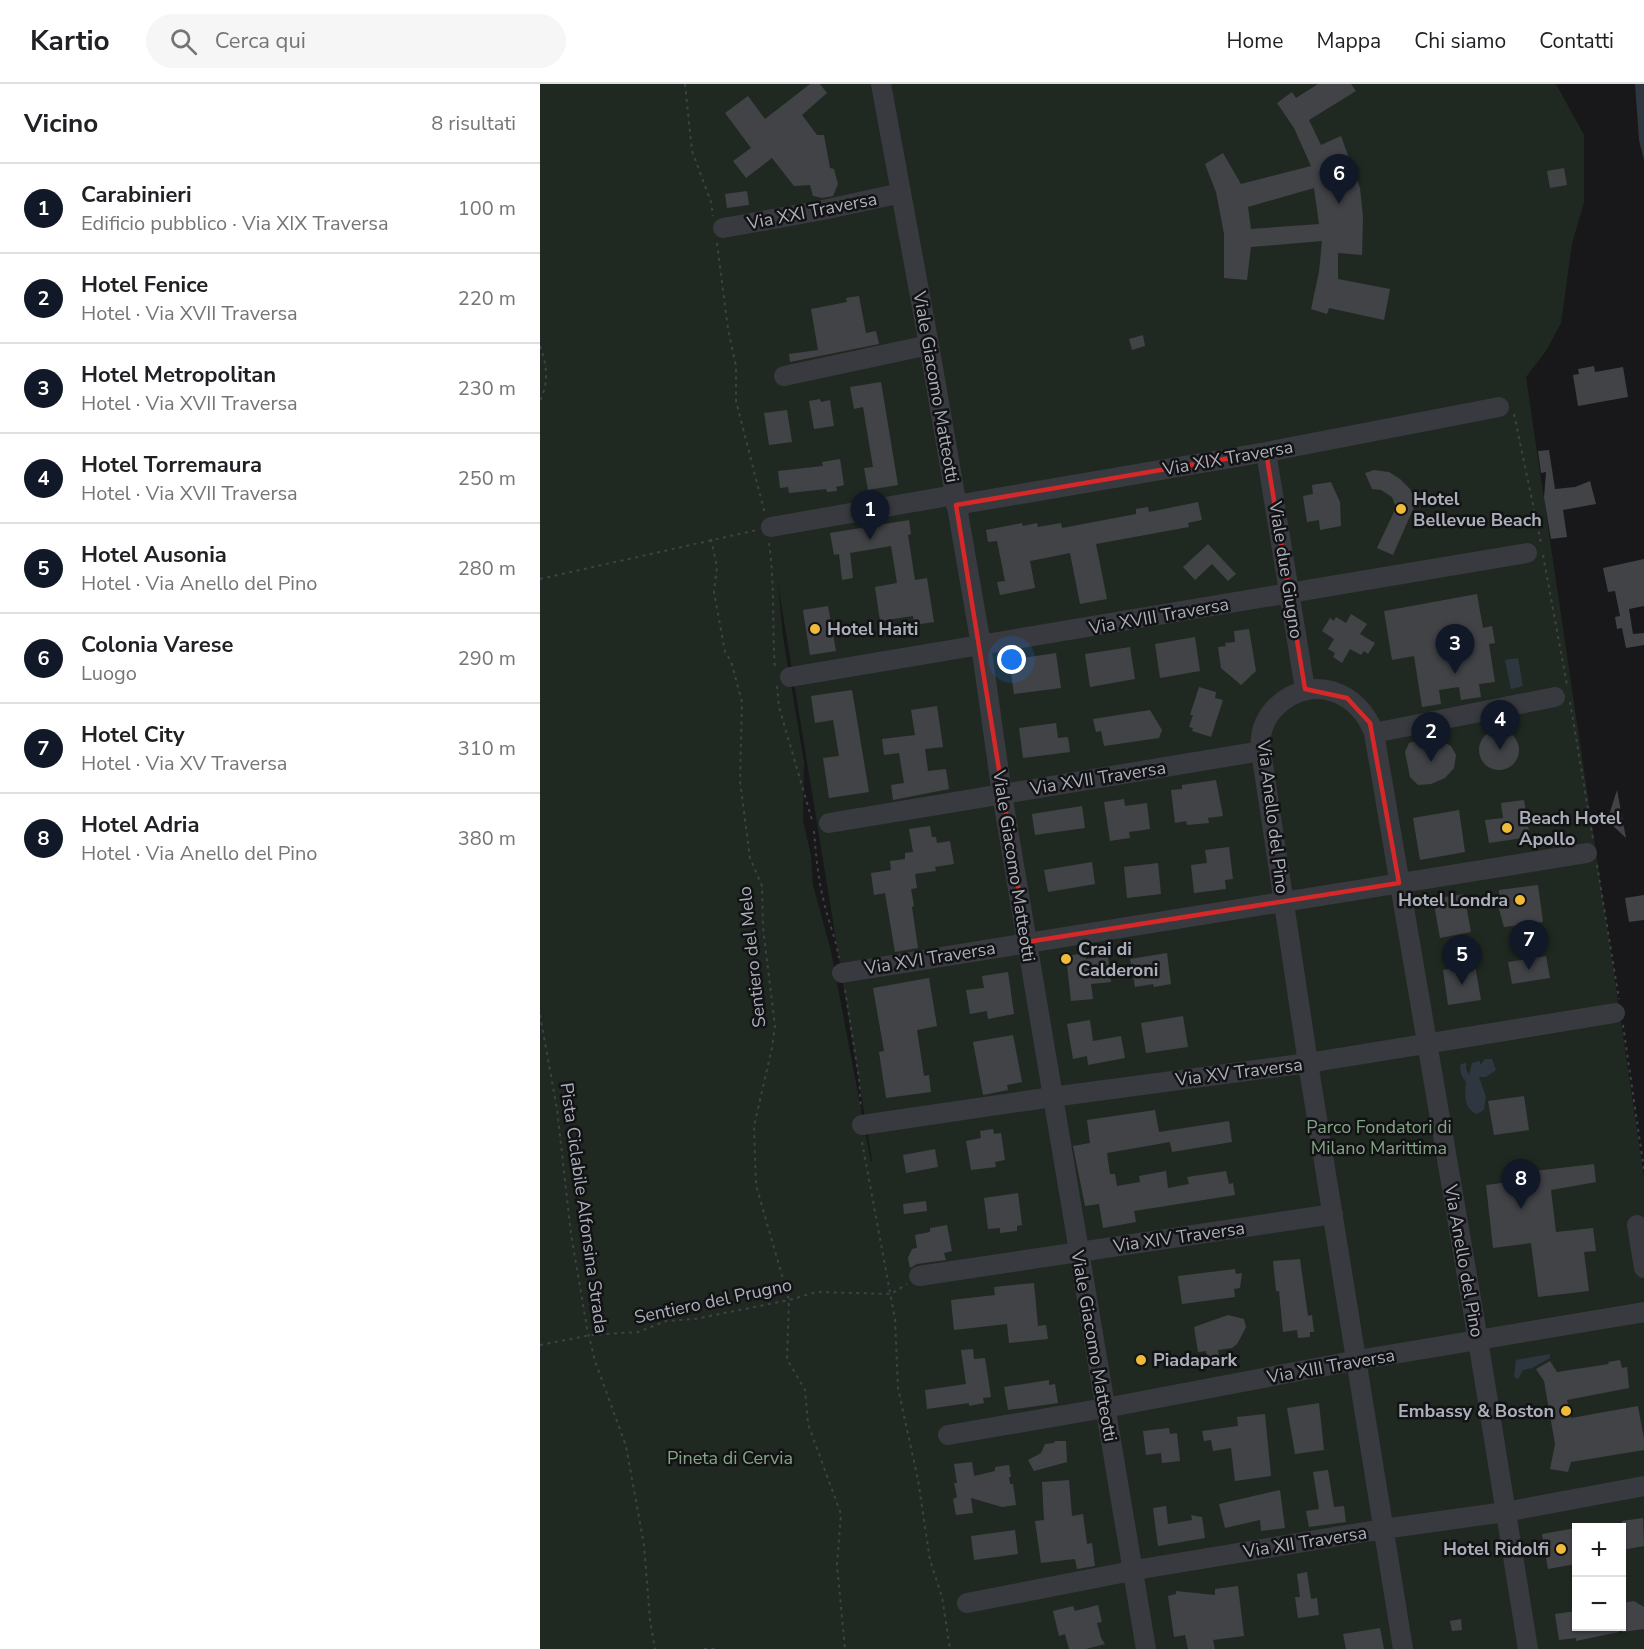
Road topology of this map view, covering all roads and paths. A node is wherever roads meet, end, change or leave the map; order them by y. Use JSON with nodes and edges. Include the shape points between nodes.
{"nodes":[{"id":1,"x":685,"y":84,"type":"edge"},
{"id":2,"x":881,"y":84,"type":"edge"},
{"id":3,"x":902,"y":193,"type":"junction"},
{"id":4,"x":718,"y":231,"type":"junction"},
{"id":5,"x":929,"y":345,"type":"junction"},
{"id":6,"x":540,"y":346,"type":"edge"},
{"id":7,"x":784,"y":376,"type":"dead end"},
{"id":8,"x":540,"y":401,"type":"edge"},
{"id":9,"x":1499,"y":407,"type":"joint"},
{"id":10,"x":1266,"y":452,"type":"junction"},
{"id":11,"x":955,"y":500,"type":"junction"},
{"id":12,"x":765,"y":528,"type":"junction"},
{"id":13,"x":711,"y":539,"type":"junction"},
{"id":14,"x":1527,"y":553,"type":"dead end"},
{"id":15,"x":540,"y":579,"type":"edge"},
{"id":16,"x":1290,"y":593,"type":"junction"},
{"id":17,"x":981,"y":645,"type":"junction"},
{"id":18,"x":781,"y":678,"type":"junction"},
{"id":19,"x":1305,"y":689,"type":"junction"},
{"id":20,"x":1555,"y":697,"type":"dead end"},
{"id":21,"x":1374,"y":733,"type":"junction"},
{"id":22,"x":1261,"y":751,"type":"junction"},
{"id":23,"x":1002,"y":794,"type":"junction"},
{"id":24,"x":829,"y":822,"type":"dead end"},
{"id":25,"x":1592,"y":852,"type":"junction"},
{"id":26,"x":1399,"y":883,"type":"junction"},
{"id":27,"x":1284,"y":902,"type":"junction"},
{"id":28,"x":1027,"y":942,"type":"junction"},
{"id":29,"x":842,"y":973,"type":"junction"},
{"id":30,"x":1619,"y":1011,"type":"junction"},
{"id":31,"x":540,"y":1015,"type":"edge"},
{"id":32,"x":1426,"y":1044,"type":"junction"},
{"id":33,"x":1308,"y":1063,"type":"junction"},
{"id":34,"x":1052,"y":1097,"type":"junction"},
{"id":35,"x":862,"y":1125,"type":"junction"},
{"id":36,"x":1644,"y":1170,"type":"edge"},
{"id":37,"x":1333,"y":1215,"type":"junction"},
{"id":38,"x":1637,"y":1225,"type":"dead end"},
{"id":39,"x":1078,"y":1252,"type":"junction"},
{"id":40,"x":1644,"y":1268,"type":"edge"},
{"id":41,"x":919,"y":1275,"type":"dead end"},
{"id":42,"x":891,"y":1294,"type":"junction"},
{"id":43,"x":789,"y":1300,"type":"junction"},
{"id":44,"x":1644,"y":1312,"type":"edge"},
{"id":45,"x":589,"y":1336,"type":"junction"},
{"id":46,"x":1478,"y":1340,"type":"junction"},
{"id":47,"x":540,"y":1345,"type":"edge"},
{"id":48,"x":1358,"y":1360,"type":"junction"},
{"id":49,"x":1105,"y":1408,"type":"junction"},
{"id":50,"x":948,"y":1435,"type":"dead end"},
{"id":51,"x":1644,"y":1486,"type":"edge"},
{"id":52,"x":1505,"y":1512,"type":"junction"},
{"id":53,"x":1383,"y":1529,"type":"junction"},
{"id":54,"x":1133,"y":1570,"type":"junction"},
{"id":55,"x":967,"y":1603,"type":"dead end"},
{"id":56,"x":655,"y":1649,"type":"edge"},
{"id":57,"x":704,"y":1649,"type":"edge"},
{"id":58,"x":715,"y":1649,"type":"edge"},
{"id":59,"x":845,"y":1649,"type":"edge"},
{"id":60,"x":950,"y":1649,"type":"edge"},
{"id":61,"x":1146,"y":1649,"type":"edge"},
{"id":62,"x":1403,"y":1649,"type":"edge"},
{"id":63,"x":1528,"y":1649,"type":"edge"}],
"edges":[{"from":1,"to":4,"type":"path","via":[[692,151]]},
{"from":2,"to":3,"type":"street","name":"Viale Giacomo Matteotti"},
{"from":3,"to":4,"type":"street","name":"Via XXI Traversa"},
{"from":3,"to":5,"type":"street","name":"Viale Giacomo Matteotti"},
{"from":4,"to":12,"type":"path","via":[[728,329],[736,366],[736,401]]},
{"from":5,"to":7,"type":"street"},
{"from":5,"to":11,"type":"street","name":"Viale Giacomo Matteotti"},
{"from":6,"to":8,"type":"path","via":[[547,370]]},
{"from":9,"to":10,"type":"street","name":"Via XIX Traversa"},
{"from":9,"to":25,"type":"path","via":[[1512,404],[1555,612]]},
{"from":10,"to":11,"type":"street","name":"Via XIX Traversa"},
{"from":10,"to":16,"type":"street","name":"Viale due Giugno"},
{"from":11,"to":12,"type":"street","name":"Via XIX Traversa"},
{"from":11,"to":17,"type":"street","name":"Viale Giacomo Matteotti"},
{"from":12,"to":13,"type":"path"},
{"from":12,"to":18,"type":"path","via":[[774,577],[773,638]]},
{"from":13,"to":15,"type":"path"},
{"from":13,"to":43,"type":"path","name":"Sentiero del Melo","via":[[717,567],[714,592],[724,652],[731,661],[742,702],[740,781],[750,858],[762,886],[775,1026],[754,1126],[756,1185]]},
{"from":14,"to":16,"type":"street","name":"Via XVIII Traversa"},
{"from":16,"to":17,"type":"street","name":"Via XVIII Traversa"},
{"from":16,"to":19,"type":"street","name":"Viale due Giugno"},
{"from":17,"to":18,"type":"street","name":"Via XVIII Traversa"},
{"from":17,"to":23,"type":"street","name":"Viale Giacomo Matteotti"},
{"from":18,"to":29,"type":"path","via":[[779,707],[814,825],[817,867]]},
{"from":19,"to":21,"type":"street","name":"Via Anello del Pino","via":[[1326,690],[1347,698],[1365,716]]},
{"from":19,"to":22,"type":"street","name":"Via Anello del Pino","via":[[1289,695],[1273,710],[1262,730]]},
{"from":20,"to":21,"type":"street"},
{"from":21,"to":26,"type":"street","name":"Via Anello del Pino"},
{"from":22,"to":23,"type":"street","name":"Via XVII Traversa"},
{"from":22,"to":27,"type":"street","name":"Via Anello del Pino"},
{"from":23,"to":24,"type":"street","name":"Via XVII Traversa"},
{"from":23,"to":28,"type":"street","name":"Viale Giacomo Matteotti"},
{"from":25,"to":26,"type":"street","name":"Via XVI Traversa"},
{"from":25,"to":30,"type":"path"},
{"from":26,"to":27,"type":"street","name":"Via XVI Traversa"},
{"from":26,"to":32,"type":"street","name":"Via Anello del Pino"},
{"from":27,"to":28,"type":"street","name":"Via XVI Traversa"},
{"from":27,"to":33,"type":"street","name":"Via Anello del Pino"},
{"from":28,"to":29,"type":"street","name":"Via XVI Traversa"},
{"from":28,"to":34,"type":"street","name":"Viale Giacomo Matteotti"},
{"from":29,"to":35,"type":"path","via":[[860,1078]]},
{"from":30,"to":32,"type":"street","name":"Via XV Traversa"},
{"from":30,"to":36,"type":"path"},
{"from":31,"to":45,"type":"path","name":"Pista Ciclabile Alfonsina Strada"},
{"from":32,"to":33,"type":"street","name":"Via XV Traversa"},
{"from":32,"to":46,"type":"street","name":"Via Anello del Pino"},
{"from":33,"to":34,"type":"street","name":"Via XV Traversa"},
{"from":33,"to":37,"type":"street","name":"Via Anello del Pino"},
{"from":34,"to":35,"type":"street","name":"Via XV Traversa"},
{"from":34,"to":39,"type":"street","name":"Viale Giacomo Matteotti"},
{"from":35,"to":42,"type":"path"},
{"from":37,"to":39,"type":"street","name":"Via XIV Traversa"},
{"from":37,"to":48,"type":"street","name":"Via Anello del Pino"},
{"from":38,"to":40,"type":"street"},
{"from":39,"to":41,"type":"street","name":"Via XIV Traversa"},
{"from":39,"to":49,"type":"street","name":"Viale Giacomo Matteotti"},
{"from":42,"to":43,"type":"path","name":"Sentiero del Prugno","via":[[828,1291]]},
{"from":42,"to":60,"type":"path","via":[[898,1388]]},
{"from":43,"to":45,"type":"path","name":"Sentiero del Prugno","via":[[666,1321],[638,1332]]},
{"from":43,"to":59,"type":"path","name":"Sentiero del Melo","via":[[787,1359],[805,1390],[808,1425],[841,1514],[837,1564]]},
{"from":44,"to":46,"type":"street","name":"Via XIII Traversa"},
{"from":45,"to":47,"type":"path","name":"Sentiero del Prugno"},
{"from":45,"to":56,"type":"path","name":"Pista Ciclabile Alfonsina Strada","via":[[626,1446],[644,1545]]},
{"from":46,"to":48,"type":"street","name":"Via XIII Traversa"},
{"from":46,"to":52,"type":"street","name":"Via Anello del Pino"},
{"from":48,"to":49,"type":"street","name":"Via XIII Traversa"},
{"from":48,"to":53,"type":"street","name":"Via Anello del Pino"},
{"from":49,"to":50,"type":"street","name":"Via XIII Traversa"},
{"from":49,"to":54,"type":"street","name":"Viale Giacomo Matteotti"},
{"from":51,"to":52,"type":"street","name":"Via XII Traversa"},
{"from":52,"to":53,"type":"street","name":"Via XII Traversa"},
{"from":52,"to":63,"type":"street","name":"Via Anello del Pino"},
{"from":53,"to":54,"type":"street","name":"Via XII Traversa"},
{"from":53,"to":62,"type":"street","name":"Via Anello del Pino"},
{"from":54,"to":55,"type":"street","name":"Via XII Traversa"},
{"from":54,"to":61,"type":"street","name":"Viale Giacomo Matteotti"},
{"from":57,"to":58,"type":"path"}]}
